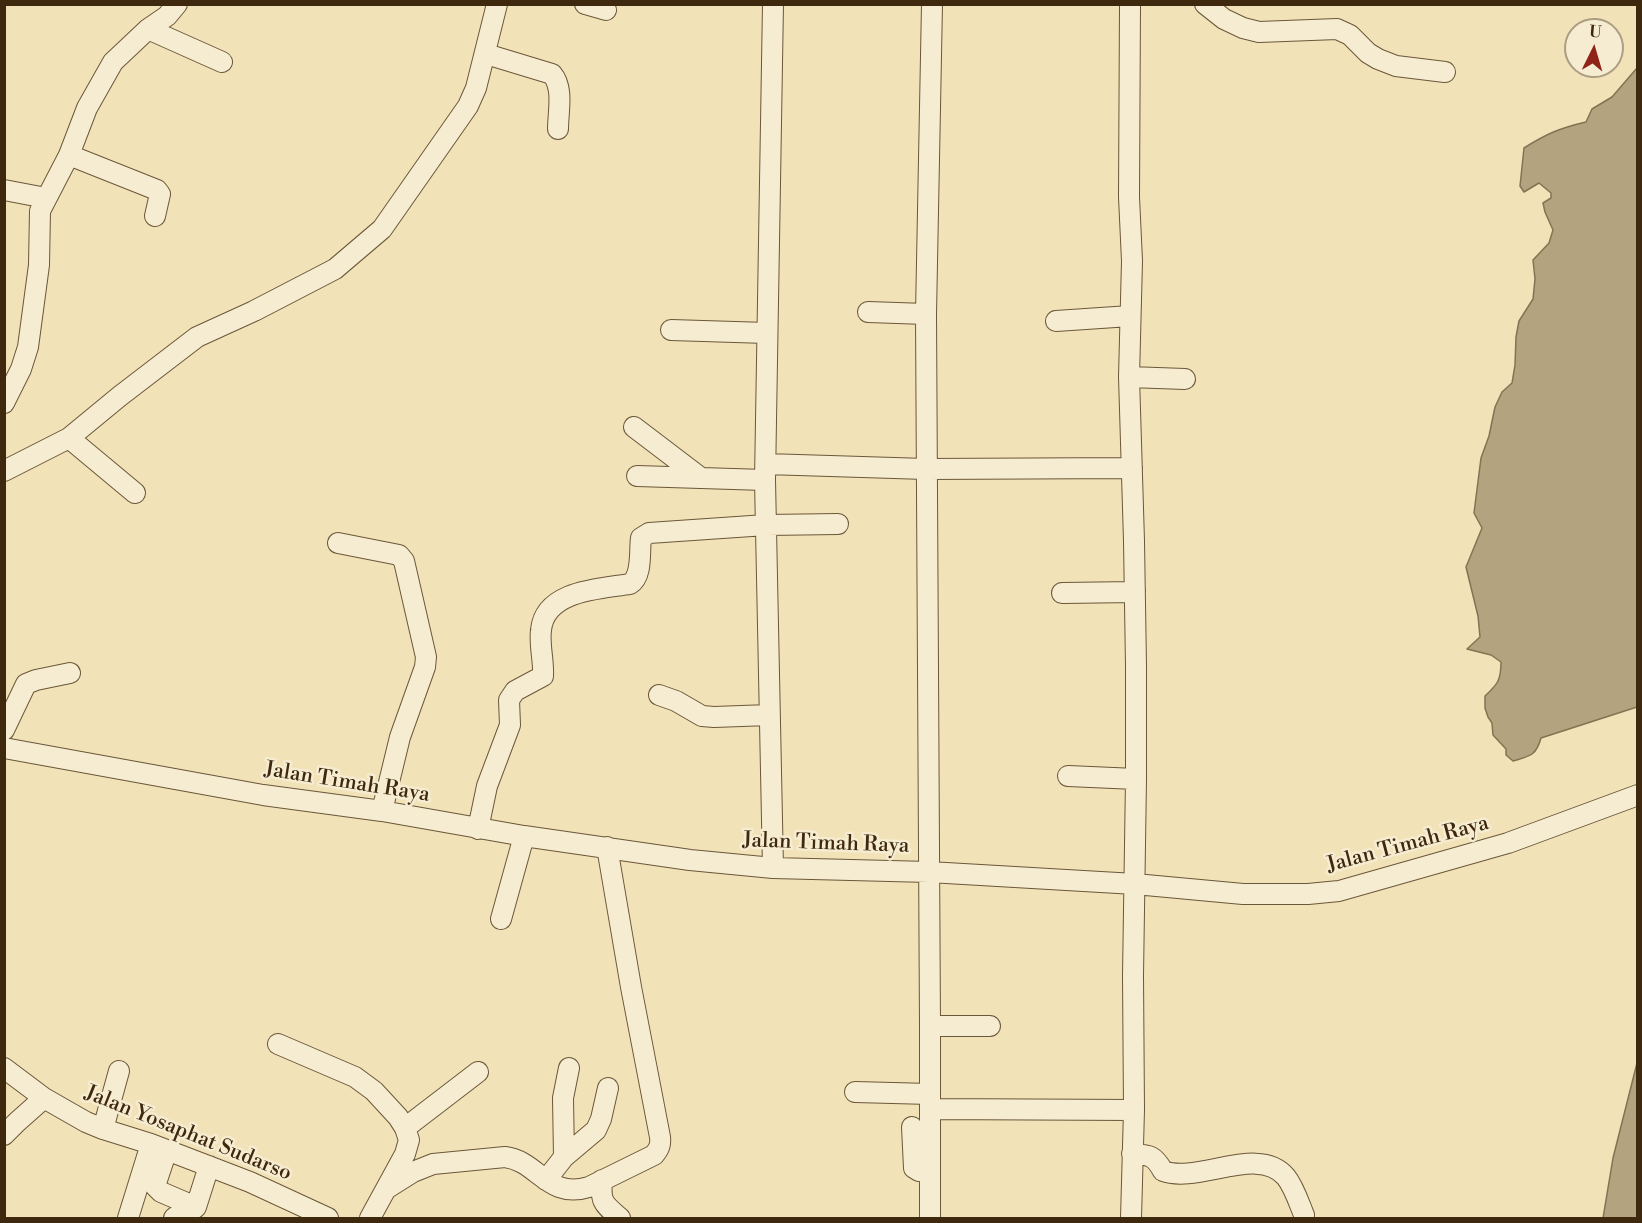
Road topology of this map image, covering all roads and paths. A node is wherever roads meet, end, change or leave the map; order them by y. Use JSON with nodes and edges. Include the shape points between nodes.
{"nodes":[{"id":1,"x":177,"y":4,"type":"edge"},
{"id":2,"x":497,"y":4,"type":"edge"},
{"id":3,"x":585,"y":4,"type":"edge"},
{"id":4,"x":773,"y":4,"type":"edge"},
{"id":5,"x":932,"y":4,"type":"edge"},
{"id":6,"x":1130,"y":4,"type":"edge"},
{"id":7,"x":1205,"y":4,"type":"edge"},
{"id":8,"x":606,"y":10,"type":"dead end"},
{"id":9,"x":148,"y":29,"type":"junction"},
{"id":10,"x":486,"y":54,"type":"junction"},
{"id":11,"x":222,"y":62,"type":"dead end"},
{"id":12,"x":1445,"y":72,"type":"dead end"},
{"id":13,"x":558,"y":129,"type":"dead end"},
{"id":14,"x":69,"y":155,"type":"junction"},
{"id":15,"x":4,"y":190,"type":"edge"},
{"id":16,"x":46,"y":198,"type":"junction"},
{"id":17,"x":155,"y":216,"type":"dead end"},
{"id":18,"x":868,"y":312,"type":"dead end"},
{"id":19,"x":926,"y":314,"type":"junction"},
{"id":20,"x":1130,"y":316,"type":"junction"},
{"id":21,"x":1056,"y":321,"type":"dead end"},
{"id":22,"x":671,"y":330,"type":"dead end"},
{"id":23,"x":767,"y":333,"type":"junction"},
{"id":24,"x":1129,"y":377,"type":"junction"},
{"id":25,"x":1185,"y":379,"type":"dead end"},
{"id":26,"x":4,"y":404,"type":"edge"},
{"id":27,"x":634,"y":427,"type":"dead end"},
{"id":28,"x":69,"y":438,"type":"junction"},
{"id":29,"x":1132,"y":468,"type":"junction"},
{"id":30,"x":926,"y":469,"type":"junction"},
{"id":31,"x":5,"y":470,"type":"edge"},
{"id":32,"x":766,"y":472,"type":"junction"},
{"id":33,"x":637,"y":476,"type":"dead end"},
{"id":34,"x":701,"y":478,"type":"junction"},
{"id":35,"x":135,"y":493,"type":"dead end"},
{"id":36,"x":838,"y":524,"type":"dead end"},
{"id":37,"x":766,"y":525,"type":"junction"},
{"id":38,"x":338,"y":543,"type":"dead end"},
{"id":39,"x":1135,"y":592,"type":"junction"},
{"id":40,"x":1062,"y":593,"type":"dead end"},
{"id":41,"x":70,"y":673,"type":"dead end"},
{"id":42,"x":659,"y":694,"type":"dead end"},
{"id":43,"x":769,"y":715,"type":"junction"},
{"id":44,"x":4,"y":730,"type":"edge"},
{"id":45,"x":4,"y":748,"type":"edge"},
{"id":46,"x":1068,"y":776,"type":"dead end"},
{"id":47,"x":1136,"y":779,"type":"junction"},
{"id":48,"x":1638,"y":795,"type":"edge"},
{"id":49,"x":382,"y":811,"type":"junction"},
{"id":50,"x":478,"y":829,"type":"junction"},
{"id":51,"x":524,"y":836,"type":"junction"},
{"id":52,"x":607,"y":847,"type":"junction"},
{"id":53,"x":772,"y":868,"type":"junction"},
{"id":54,"x":929,"y":872,"type":"junction"},
{"id":55,"x":1135,"y":884,"type":"junction"},
{"id":56,"x":501,"y":919,"type":"dead end"},
{"id":57,"x":930,"y":1026,"type":"junction"},
{"id":58,"x":990,"y":1026,"type":"dead end"},
{"id":59,"x":278,"y":1044,"type":"dead end"},
{"id":60,"x":4,"y":1068,"type":"edge"},
{"id":61,"x":568,"y":1068,"type":"dead end"},
{"id":62,"x":119,"y":1071,"type":"dead end"},
{"id":63,"x":478,"y":1072,"type":"dead end"},
{"id":64,"x":608,"y":1088,"type":"dead end"},
{"id":65,"x":855,"y":1092,"type":"dead end"},
{"id":66,"x":44,"y":1098,"type":"junction"},
{"id":67,"x":930,"y":1102,"type":"junction"},
{"id":68,"x":1134,"y":1110,"type":"junction"},
{"id":69,"x":9,"y":1123,"type":"edge"},
{"id":70,"x":912,"y":1127,"type":"dead end"},
{"id":71,"x":405,"y":1128,"type":"junction"},
{"id":72,"x":103,"y":1129,"type":"junction"},
{"id":73,"x":159,"y":1147,"type":"junction"},
{"id":74,"x":1132,"y":1154,"type":"junction"},
{"id":75,"x":564,"y":1157,"type":"junction"},
{"id":76,"x":209,"y":1166,"type":"junction"},
{"id":77,"x":930,"y":1172,"type":"junction"},
{"id":78,"x":546,"y":1180,"type":"junction"},
{"id":79,"x":602,"y":1180,"type":"junction"},
{"id":80,"x":386,"y":1189,"type":"junction"},
{"id":81,"x":196,"y":1207,"type":"junction"},
{"id":82,"x":1304,"y":1215,"type":"dead end"},
{"id":83,"x":129,"y":1218,"type":"edge"},
{"id":84,"x":174,"y":1218,"type":"edge"},
{"id":85,"x":328,"y":1218,"type":"edge"},
{"id":86,"x":370,"y":1218,"type":"edge"},
{"id":87,"x":620,"y":1218,"type":"edge"},
{"id":88,"x":930,"y":1218,"type":"edge"},
{"id":89,"x":1131,"y":1218,"type":"edge"}],
"edges":[{"from":1,"to":9,"type":"street"},
{"from":2,"to":10,"type":"street"},
{"from":3,"to":8,"type":"street"},
{"from":4,"to":23,"type":"street"},
{"from":5,"to":19,"type":"street"},
{"from":6,"to":20,"type":"street"},
{"from":7,"to":12,"type":"street","via":[[1243,28],[1259,32],[1337,29],[1378,59],[1396,66]]},
{"from":9,"to":11,"type":"street"},
{"from":9,"to":14,"type":"street","via":[[113,62],[87,108]]},
{"from":10,"to":13,"type":"street","via":[[552,74],[559,90]]},
{"from":10,"to":28,"type":"street","via":[[468,105],[382,229],[335,269],[197,337]]},
{"from":14,"to":16,"type":"street"},
{"from":14,"to":17,"type":"street","via":[[157,190],[160,194]]},
{"from":15,"to":16,"type":"street"},
{"from":16,"to":26,"type":"street","via":[[40,210],[39,265],[28,347]]},
{"from":18,"to":19,"type":"street"},
{"from":19,"to":30,"type":"street"},
{"from":20,"to":21,"type":"street"},
{"from":20,"to":24,"type":"street"},
{"from":22,"to":23,"type":"street"},
{"from":23,"to":32,"type":"street"},
{"from":24,"to":25,"type":"street"},
{"from":24,"to":29,"type":"street"},
{"from":27,"to":34,"type":"street"},
{"from":28,"to":31,"type":"street"},
{"from":28,"to":35,"type":"street"},
{"from":29,"to":30,"type":"street"},
{"from":29,"to":39,"type":"street"},
{"from":30,"to":32,"type":"street"},
{"from":30,"to":54,"type":"street"},
{"from":32,"to":34,"type":"street"},
{"from":32,"to":37,"type":"street"},
{"from":33,"to":34,"type":"street"},
{"from":36,"to":37,"type":"street"},
{"from":37,"to":43,"type":"street"},
{"from":37,"to":50,"type":"street","via":[[646,534],[640,540],[638,572],[633,582],[579,593],[555,603],[544,617],[541,631],[543,676],[515,691],[509,700],[510,725],[487,786]]},
{"from":38,"to":49,"type":"street","via":[[402,557],[426,657],[400,737]]},
{"from":39,"to":40,"type":"street"},
{"from":39,"to":47,"type":"street"},
{"from":41,"to":44,"type":"street","via":[[29,682]]},
{"from":42,"to":43,"type":"street","via":[[702,716]]},
{"from":43,"to":53,"type":"street"},
{"from":45,"to":49,"type":"street","name":"Jalan Timah Raya","via":[[264,795]]},
{"from":46,"to":47,"type":"street"},
{"from":47,"to":55,"type":"street"},
{"from":48,"to":55,"type":"street","name":"Jalan Timah Raya","via":[[1508,843],[1339,891],[1243,894]]},
{"from":49,"to":50,"type":"street","name":"Jalan Timah Raya"},
{"from":50,"to":51,"type":"street","name":"Jalan Timah Raya"},
{"from":51,"to":52,"type":"street","name":"Jalan Timah Raya"},
{"from":51,"to":56,"type":"street"},
{"from":52,"to":53,"type":"street","name":"Jalan Timah Raya"},
{"from":52,"to":79,"type":"street","via":[[660,1143],[654,1155]]},
{"from":53,"to":54,"type":"street","name":"Jalan Timah Raya"},
{"from":54,"to":55,"type":"street","name":"Jalan Timah Raya"},
{"from":54,"to":57,"type":"street"},
{"from":55,"to":68,"type":"street"},
{"from":57,"to":58,"type":"street"},
{"from":57,"to":67,"type":"street"},
{"from":59,"to":71,"type":"street","via":[[355,1077],[374,1091]]},
{"from":60,"to":66,"type":"street","name":"Jalan Yosaphat Sudarso"},
{"from":61,"to":75,"type":"street","via":[[563,1098]]},
{"from":62,"to":72,"type":"street"},
{"from":63,"to":71,"type":"street"},
{"from":64,"to":75,"type":"street","via":[[596,1130]]},
{"from":65,"to":67,"type":"street"},
{"from":66,"to":69,"type":"street"},
{"from":66,"to":72,"type":"street","name":"Jalan Yosaphat Sudarso"},
{"from":67,"to":68,"type":"street"},
{"from":67,"to":77,"type":"street"},
{"from":68,"to":74,"type":"street"},
{"from":70,"to":77,"type":"street","via":[[914,1168]]},
{"from":71,"to":80,"type":"street","via":[[407,1148]]},
{"from":72,"to":73,"type":"street","name":"Jalan Yosaphat Sudarso"},
{"from":73,"to":76,"type":"street","name":"Jalan Yosaphat Sudarso"},
{"from":73,"to":81,"type":"street","via":[[155,1186]]},
{"from":73,"to":83,"type":"street"},
{"from":74,"to":82,"type":"street","via":[[1153,1157],[1163,1171],[1173,1174],[1245,1164],[1271,1167],[1287,1178]]},
{"from":74,"to":89,"type":"street"},
{"from":75,"to":78,"type":"street"},
{"from":76,"to":81,"type":"street"},
{"from":76,"to":85,"type":"street","name":"Jalan Yosaphat Sudarso"},
{"from":77,"to":88,"type":"street"},
{"from":78,"to":79,"type":"street","via":[[574,1191]]},
{"from":78,"to":80,"type":"street","via":[[516,1159],[505,1157],[433,1164]]},
{"from":79,"to":87,"type":"street","via":[[601,1198]]},
{"from":80,"to":86,"type":"street"},
{"from":81,"to":84,"type":"street"}]}
